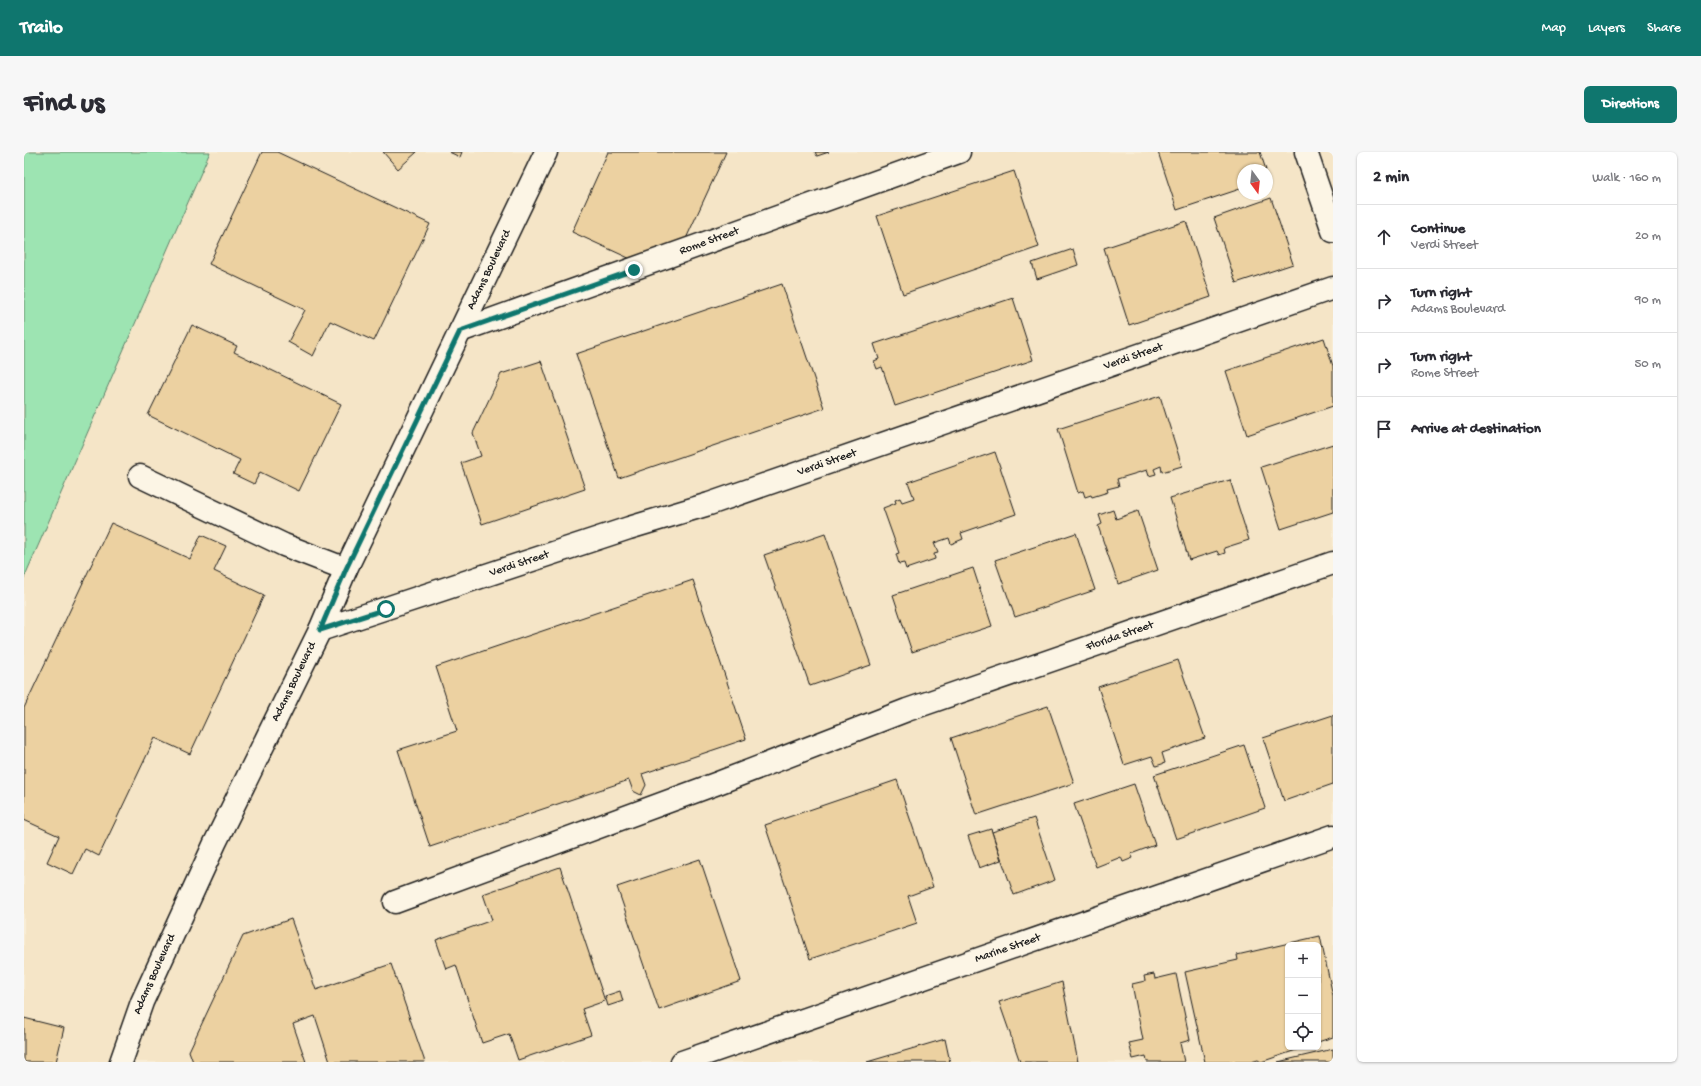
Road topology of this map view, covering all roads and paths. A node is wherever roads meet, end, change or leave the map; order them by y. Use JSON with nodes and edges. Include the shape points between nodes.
{"nodes":[{"id":1,"x":546,"y":152,"type":"edge"},
{"id":2,"x":959,"y":152,"type":"edge"},
{"id":3,"x":1306,"y":152,"type":"edge"},
{"id":4,"x":1333,"y":231,"type":"edge"},
{"id":5,"x":1333,"y":288,"type":"edge"},
{"id":6,"x":460,"y":331,"type":"junction"},
{"id":7,"x":140,"y":476,"type":"dead end"},
{"id":8,"x":1333,"y":564,"type":"edge"},
{"id":9,"x":346,"y":569,"type":"junction"},
{"id":10,"x":320,"y":630,"type":"junction"},
{"id":11,"x":1333,"y":836,"type":"edge"},
{"id":12,"x":394,"y":902,"type":"dead end"},
{"id":13,"x":121,"y":1062,"type":"edge"},
{"id":14,"x":682,"y":1062,"type":"edge"}],
"edges":[{"from":1,"to":6,"type":"street","name":"Adams Boulevard"},
{"from":2,"to":6,"type":"street","name":"Rome Street"},
{"from":3,"to":4,"type":"street"},
{"from":5,"to":10,"type":"street","name":"Verdi Street","via":[[709,504]]},
{"from":6,"to":9,"type":"street","name":"Adams Boulevard"},
{"from":7,"to":9,"type":"street","via":[[284,545]]},
{"from":8,"to":12,"type":"street","name":"Florida Street","via":[[907,710],[718,783]]},
{"from":9,"to":10,"type":"street","name":"Adams Boulevard"},
{"from":10,"to":13,"type":"street","name":"Adams Boulevard","via":[[215,843],[142,1002]]},
{"from":11,"to":14,"type":"street","name":"Marine Street"}]}
